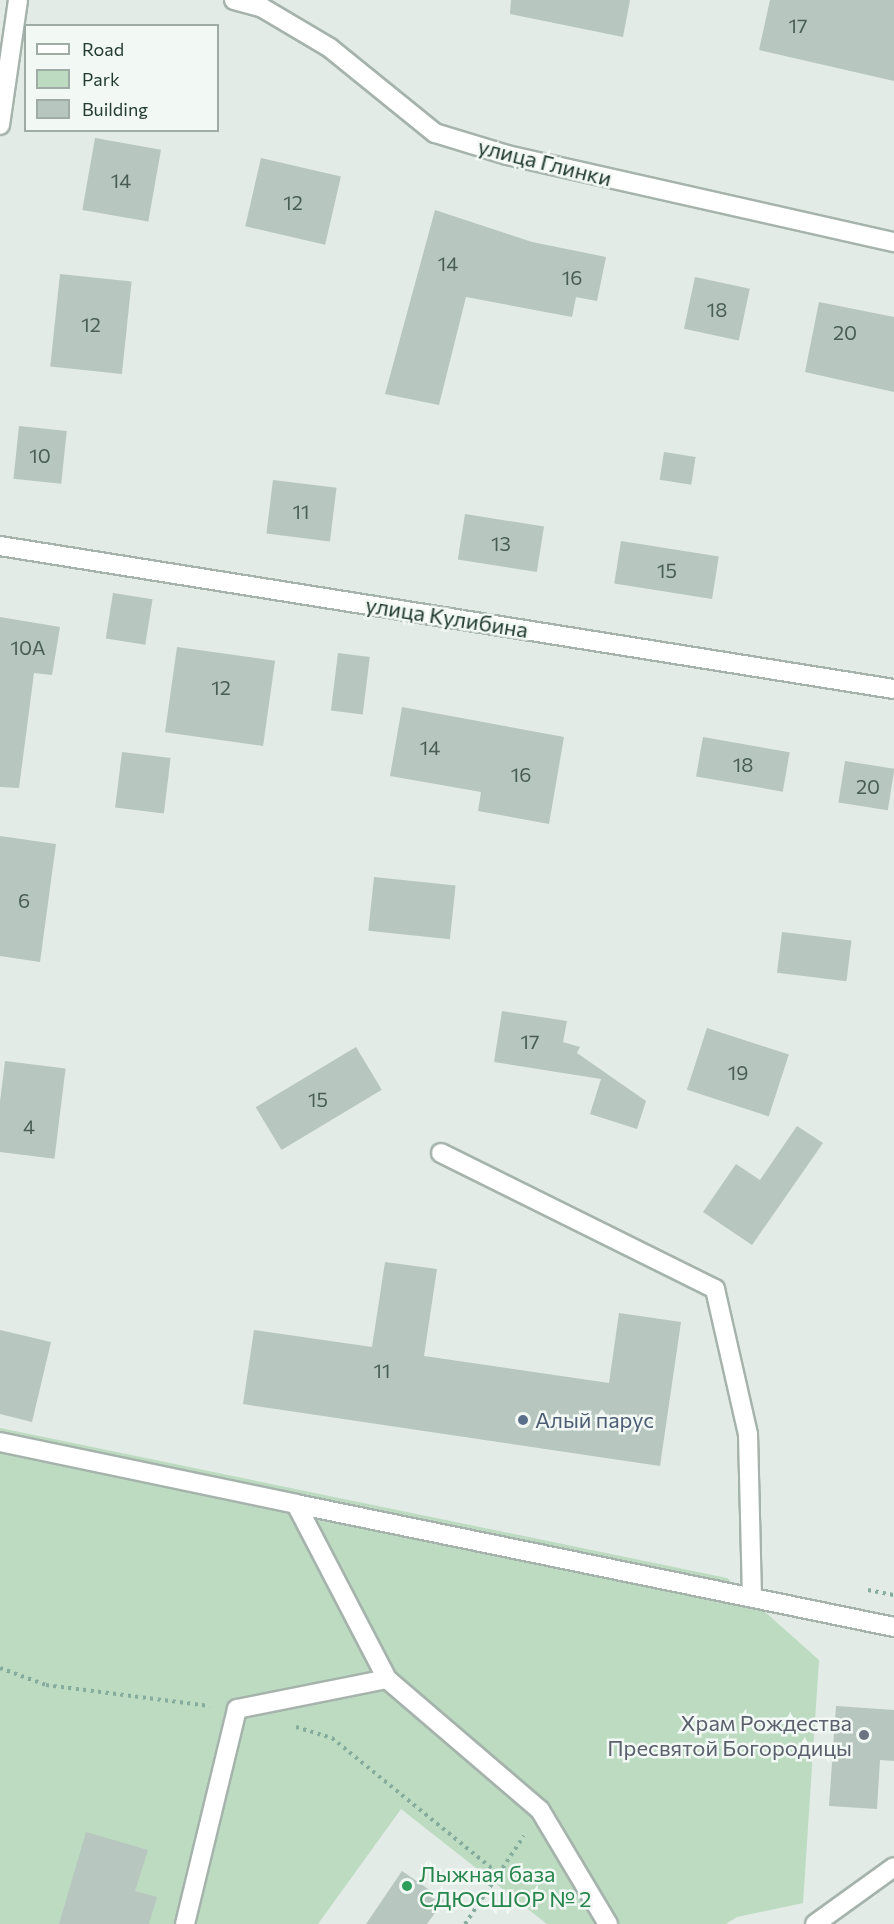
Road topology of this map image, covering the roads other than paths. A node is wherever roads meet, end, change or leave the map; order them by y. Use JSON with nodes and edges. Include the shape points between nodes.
{"nodes":[{"id":1,"x":18,"y":0,"type":"edge"},
{"id":2,"x":234,"y":0,"type":"edge"},
{"id":3,"x":0,"y":125,"type":"edge"},
{"id":4,"x":894,"y":242,"type":"edge"},
{"id":5,"x":0,"y":546,"type":"edge"},
{"id":6,"x":894,"y":689,"type":"edge"},
{"id":7,"x":441,"y":1153,"type":"dead end"},
{"id":8,"x":0,"y":1442,"type":"edge"},
{"id":9,"x":296,"y":1504,"type":"junction"},
{"id":10,"x":752,"y":1597,"type":"junction"},
{"id":11,"x":894,"y":1627,"type":"edge"},
{"id":12,"x":387,"y":1679,"type":"junction"},
{"id":13,"x":894,"y":1866,"type":"edge"},
{"id":14,"x":184,"y":1924,"type":"edge"},
{"id":15,"x":608,"y":1924,"type":"edge"},
{"id":16,"x":815,"y":1924,"type":"edge"}],
"edges":[{"from":1,"to":3,"type":"street"},
{"from":2,"to":4,"type":"street","name":"улица Глинки","via":[[261,7],[330,48],[435,133],[507,155]]},
{"from":5,"to":6,"type":"street","name":"улица Кулибина"},
{"from":7,"to":10,"type":"street","via":[[715,1290],[748,1434]]},
{"from":8,"to":9,"type":"street"},
{"from":9,"to":10,"type":"street"},
{"from":9,"to":12,"type":"street"},
{"from":10,"to":11,"type":"street"},
{"from":12,"to":14,"type":"street","via":[[237,1709]]},
{"from":12,"to":15,"type":"street","via":[[540,1810]]},
{"from":13,"to":16,"type":"street"}]}
